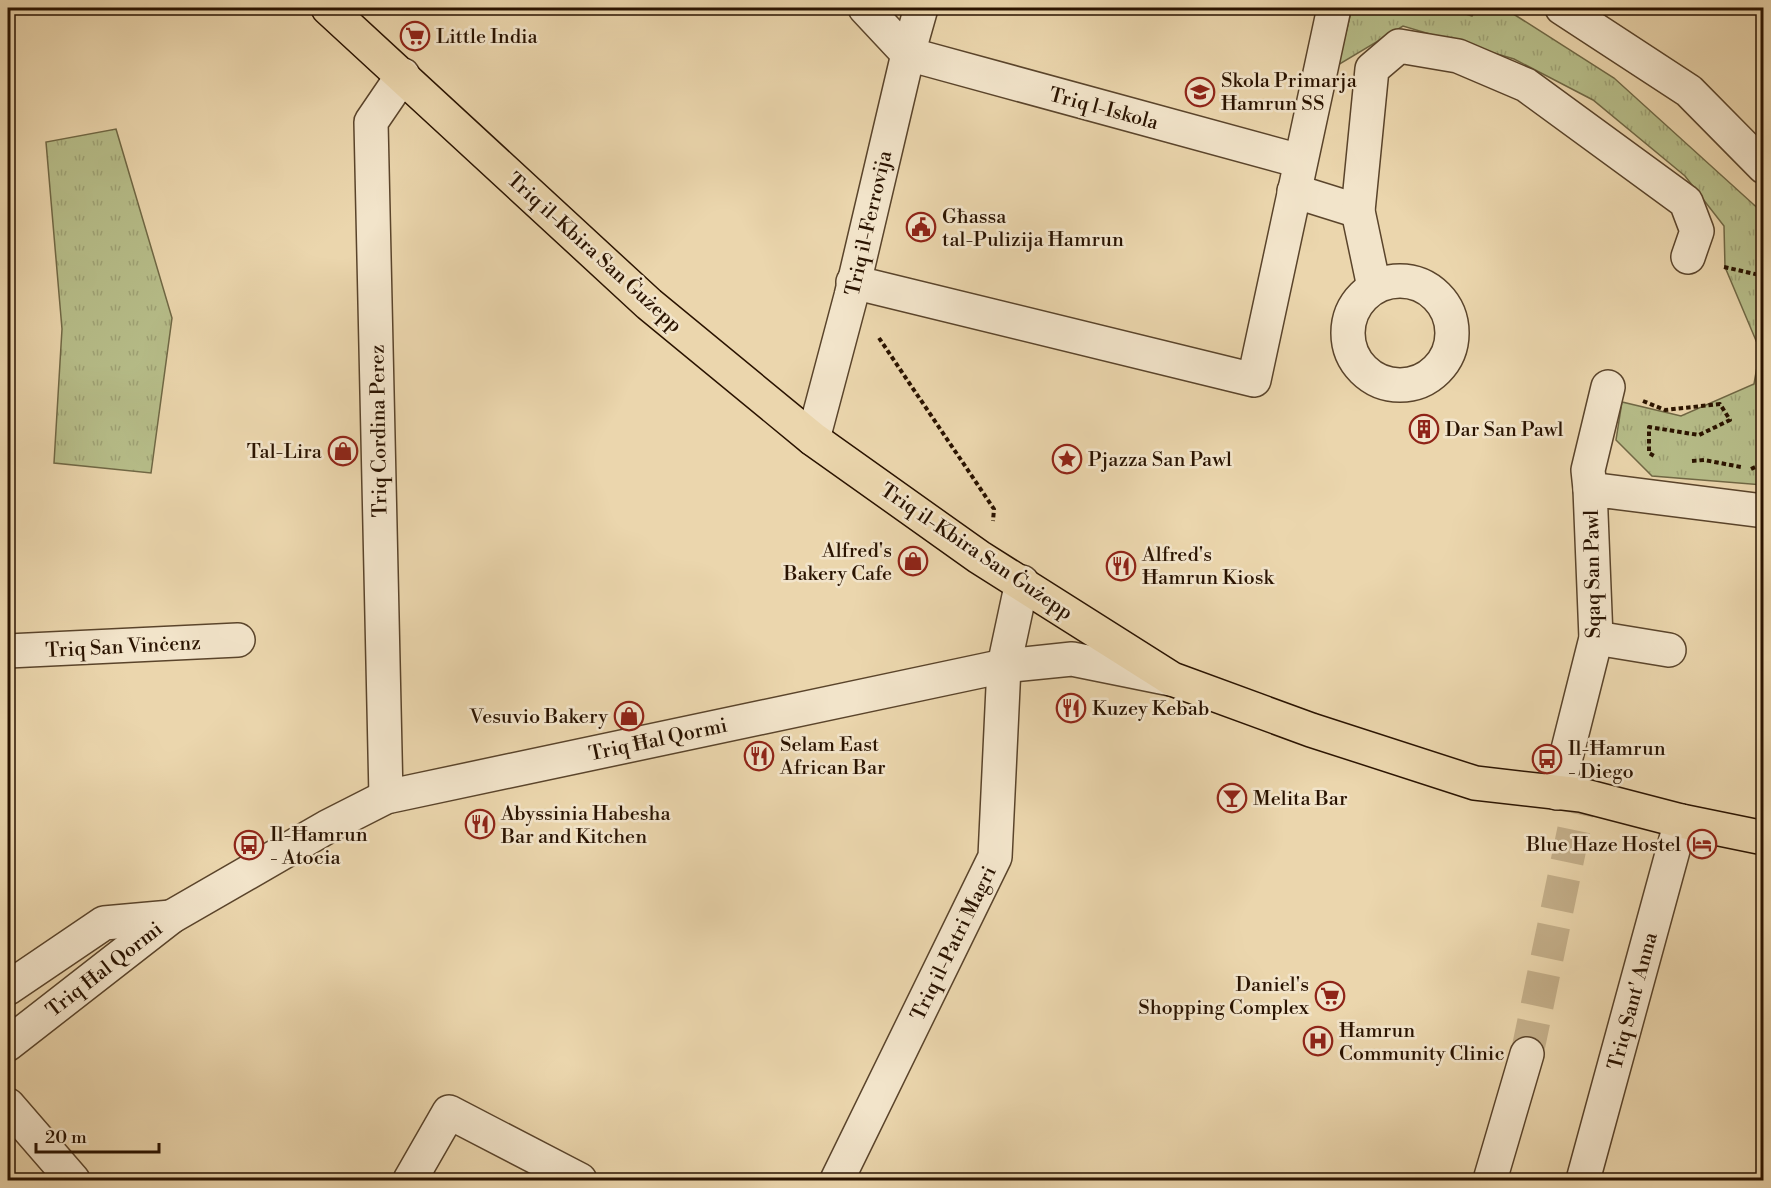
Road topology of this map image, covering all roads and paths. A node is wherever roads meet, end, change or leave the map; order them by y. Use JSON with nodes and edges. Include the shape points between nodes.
{"nodes":[{"id":1,"x":328,"y":8,"type":"edge"},
{"id":2,"x":865,"y":8,"type":"edge"},
{"id":3,"x":921,"y":8,"type":"edge"},
{"id":4,"x":1334,"y":8,"type":"edge"},
{"id":5,"x":1562,"y":8,"type":"edge"},
{"id":6,"x":908,"y":54,"type":"junction"},
{"id":7,"x":402,"y":75,"type":"junction"},
{"id":8,"x":1764,"y":167,"type":"edge"},
{"id":9,"x":1297,"y":176,"type":"junction"},
{"id":10,"x":1358,"y":211,"type":"junction"},
{"id":11,"x":1688,"y":257,"type":"dead end"},
{"id":12,"x":1374,"y":287,"type":"dead end"},
{"id":13,"x":852,"y":289,"type":"junction"},
{"id":14,"x":1608,"y":387,"type":"joint"},
{"id":15,"x":813,"y":439,"type":"junction"},
{"id":16,"x":1658,"y":458,"type":"dead end"},
{"id":17,"x":1686,"y":462,"type":"dead end"},
{"id":18,"x":1764,"y":463,"type":"edge"},
{"id":19,"x":1590,"y":489,"type":"junction"},
{"id":20,"x":1764,"y":511,"type":"edge"},
{"id":21,"x":979,"y":557,"type":"junction"},
{"id":22,"x":1022,"y":582,"type":"junction"},
{"id":23,"x":1596,"y":638,"type":"junction"},
{"id":24,"x":238,"y":640,"type":"dead end"},
{"id":25,"x":1669,"y":650,"type":"dead end"},
{"id":26,"x":8,"y":651,"type":"edge"},
{"id":27,"x":1004,"y":666,"type":"junction"},
{"id":28,"x":1172,"y":679,"type":"junction"},
{"id":29,"x":1557,"y":793,"type":"junction"},
{"id":30,"x":386,"y":797,"type":"junction"},
{"id":31,"x":1681,"y":821,"type":"junction"},
{"id":32,"x":1764,"y":838,"type":"edge"},
{"id":33,"x":171,"y":917,"type":"junction"},
{"id":34,"x":8,"y":988,"type":"edge"},
{"id":35,"x":8,"y":1044,"type":"edge"},
{"id":36,"x":1527,"y":1054,"type":"tunnel mouth"},
{"id":37,"x":8,"y":1105,"type":"edge"},
{"id":38,"x":60,"y":1176,"type":"edge"},
{"id":39,"x":410,"y":1180,"type":"edge"},
{"id":40,"x":580,"y":1180,"type":"edge"},
{"id":41,"x":837,"y":1180,"type":"edge"},
{"id":42,"x":1490,"y":1180,"type":"edge"},
{"id":43,"x":1583,"y":1180,"type":"edge"}],
"edges":[{"from":1,"to":7,"type":"main road","name":"Triq il-Kbira San Ġużepp"},
{"from":2,"to":6,"type":"street"},
{"from":3,"to":6,"type":"street","name":"Triq il-Ferrovija"},
{"from":4,"to":9,"type":"street"},
{"from":5,"to":8,"type":"street","via":[[1689,91]]},
{"from":6,"to":9,"type":"street","name":"Triq l-Iskola"},
{"from":6,"to":13,"type":"street","name":"Triq il-Ferrovija"},
{"from":7,"to":15,"type":"main road","name":"Triq il-Kbira San Ġużepp","via":[[649,304]]},
{"from":7,"to":30,"type":"street","name":"Triq Cordina Perez","via":[[371,122]]},
{"from":9,"to":10,"type":"street","name":"Triq l-Iskola"},
{"from":9,"to":13,"type":"street","via":[[1254,380]]},
{"from":10,"to":11,"type":"street","via":[[1372,69],[1399,46],[1458,56],[1526,85],[1686,202],[1697,231]]},
{"from":10,"to":12,"type":"street"},
{"from":13,"to":15,"type":"street","name":"Triq il-Ferrovija"},
{"from":13,"to":21,"type":"path","via":[[994,509],[992,536]]},
{"from":14,"to":16,"type":"path","via":[[1665,410],[1720,404],[1730,420],[1699,435],[1649,427],[1649,453]]},
{"from":14,"to":19,"type":"street","via":[[1588,470]]},
{"from":15,"to":21,"type":"main road","name":"Triq il-Kbira San Ġużepp"},
{"from":17,"to":18,"type":"path","via":[[1704,460],[1753,469]]},
{"from":19,"to":20,"type":"street","name":"Sqaq San Pawl"},
{"from":19,"to":23,"type":"street","name":"Sqaq San Pawl"},
{"from":21,"to":22,"type":"main road","name":"Triq il-Kbira San Ġużepp"},
{"from":22,"to":27,"type":"street","name":"Triq il-Patri Magri"},
{"from":22,"to":28,"type":"main road","name":"Triq il-Kbira San Ġużepp"},
{"from":23,"to":25,"type":"street"},
{"from":23,"to":29,"type":"street","name":"Sqaq San Pawl"},
{"from":24,"to":26,"type":"street","name":"Triq San Vinċenz"},
{"from":27,"to":28,"type":"street","name":"Triq Ħal Qormi","via":[[1072,659]]},
{"from":27,"to":30,"type":"street","name":"Triq Ħal Qormi"},
{"from":27,"to":41,"type":"street","name":"Triq il-Patri Magri","via":[[995,857]]},
{"from":28,"to":29,"type":"main road","name":"Triq il-Kbira San Ġużepp","via":[[1311,730],[1475,783]]},
{"from":29,"to":31,"type":"main road","name":"Triq il-Kbira San Ġużepp","via":[[1581,795]]},
{"from":30,"to":33,"type":"street","name":"Triq Ħal Qormi"},
{"from":31,"to":32,"type":"main road","name":"Triq il-Kbira San Ġużepp"},
{"from":31,"to":43,"type":"street","name":"Triq Sant' Anna"},
{"from":33,"to":34,"type":"street","name":"Triq Ħal Qormi","via":[[104,923]]},
{"from":33,"to":35,"type":"street","name":"Triq Ħal Qormi"},
{"from":36,"to":42,"type":"street"},
{"from":37,"to":38,"type":"street"},
{"from":39,"to":40,"type":"street","via":[[449,1112]]}]}
